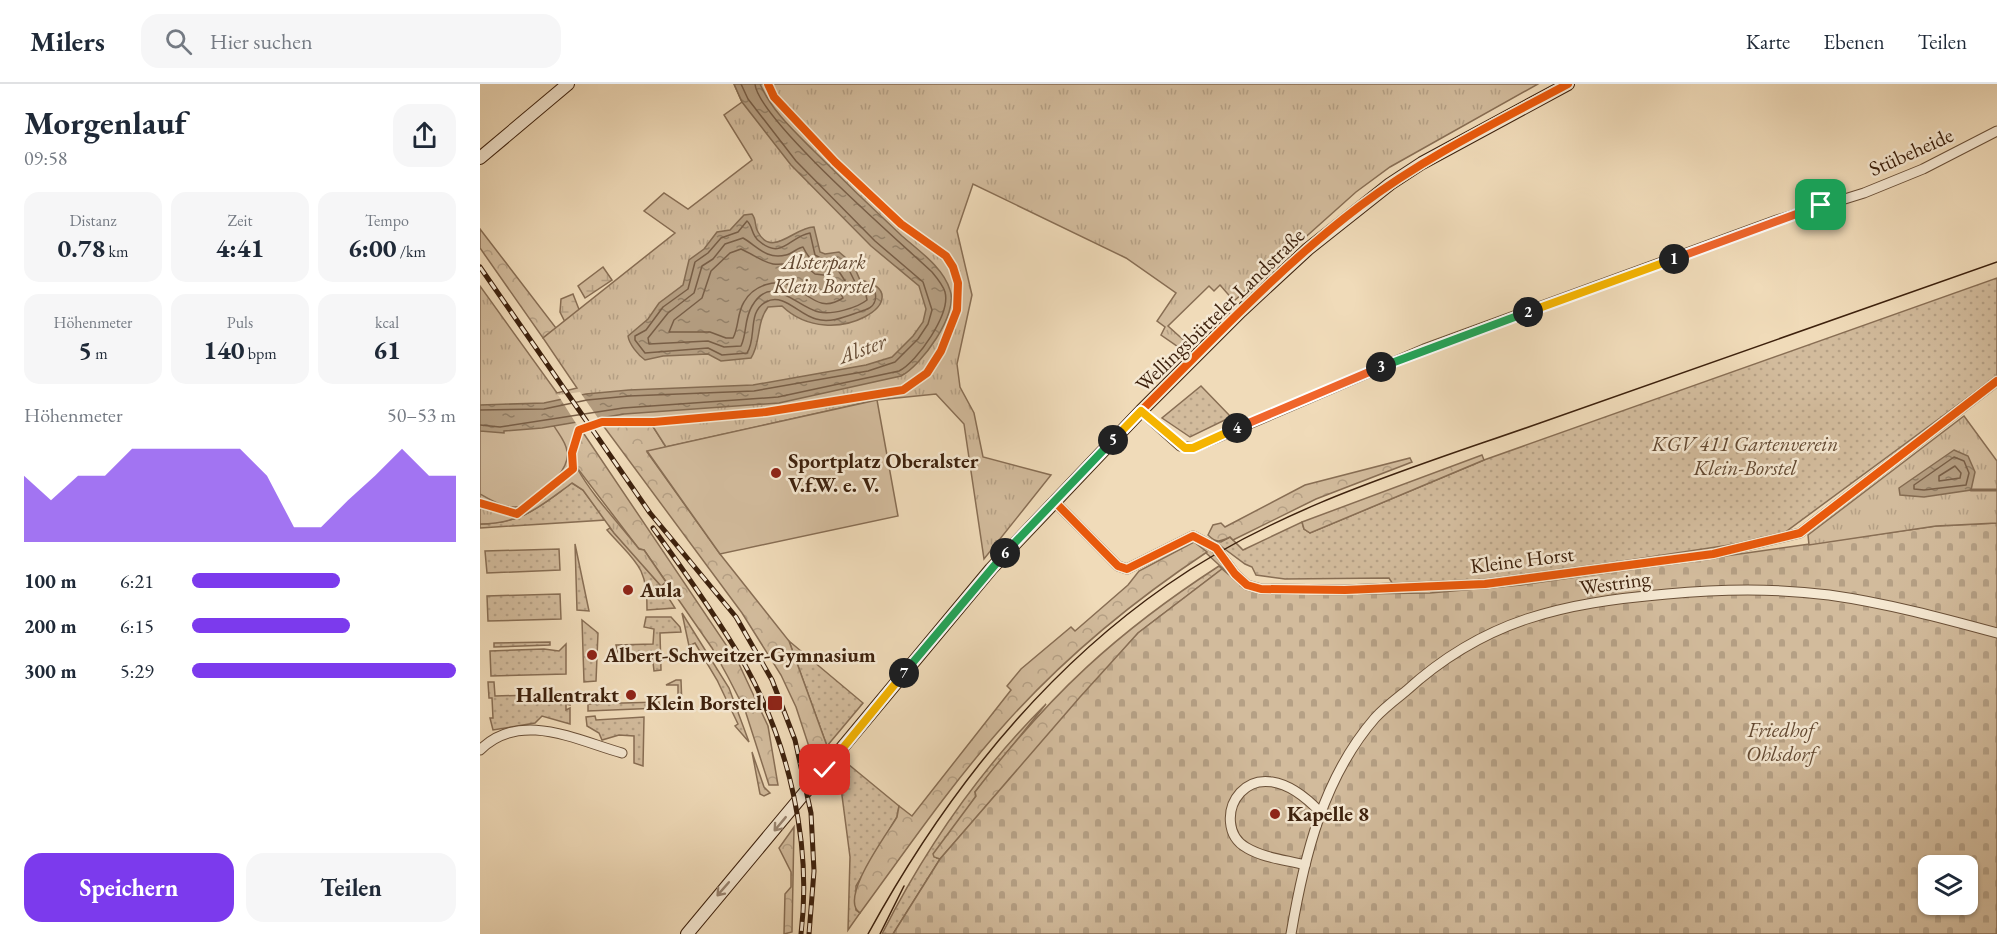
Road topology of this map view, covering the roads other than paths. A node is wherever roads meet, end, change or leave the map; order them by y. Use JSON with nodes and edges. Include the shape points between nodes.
{"nodes":[{"id":1,"x":568,"y":84,"type":"edge"},
{"id":2,"x":1568,"y":84,"type":"edge"},
{"id":3,"x":1997,"y":131,"type":"edge"},
{"id":4,"x":480,"y":158,"type":"edge"},
{"id":5,"x":1997,"y":381,"type":"edge"},
{"id":6,"x":1141,"y":411,"type":"junction"},
{"id":7,"x":1054,"y":501,"type":"junction"},
{"id":8,"x":1997,"y":633,"type":"edge"},
{"id":9,"x":480,"y":750,"type":"edge"},
{"id":10,"x":622,"y":753,"type":"dead end"},
{"id":11,"x":1320,"y":812,"type":"junction"},
{"id":12,"x":1305,"y":865,"type":"junction"},
{"id":13,"x":687,"y":934,"type":"edge"},
{"id":14,"x":1292,"y":934,"type":"edge"}],
"edges":[{"from":1,"to":4,"type":"main road"},
{"from":2,"to":6,"type":"main road","name":"Wellingsbütteler Landstraße","via":[[1422,163],[1360,206],[1287,268]]},
{"from":3,"to":6,"type":"street","name":"Stübeheide","via":[[1874,189],[1777,220],[1424,349],[1193,448],[1180,446]]},
{"from":5,"to":7,"type":"street","name":"Kleine Horst","via":[[1800,533],[1713,554],[1497,583],[1431,588],[1261,589],[1247,585],[1216,548],[1193,536],[1127,569],[1118,566]]},
{"from":6,"to":7,"type":"main road","name":"Wellingsbütteler Landstraße"},
{"from":7,"to":13,"type":"main road","name":"Wellingsbütteler Landstraße","one_way":true,"via":[[991,569]]},
{"from":8,"to":11,"type":"street","name":"Westring","via":[[1839,597],[1772,590],[1616,599],[1561,609],[1486,634],[1430,669],[1376,717],[1346,760]]},
{"from":9,"to":10,"type":"street","via":[[503,733],[530,729]]},
{"from":11,"to":12,"type":"street","name":"Westring"},
{"from":11,"to":12,"type":"street","via":[[1303,795],[1282,784],[1246,785],[1232,804],[1236,837],[1245,848]]},
{"from":12,"to":14,"type":"street","name":"Westring"}]}
